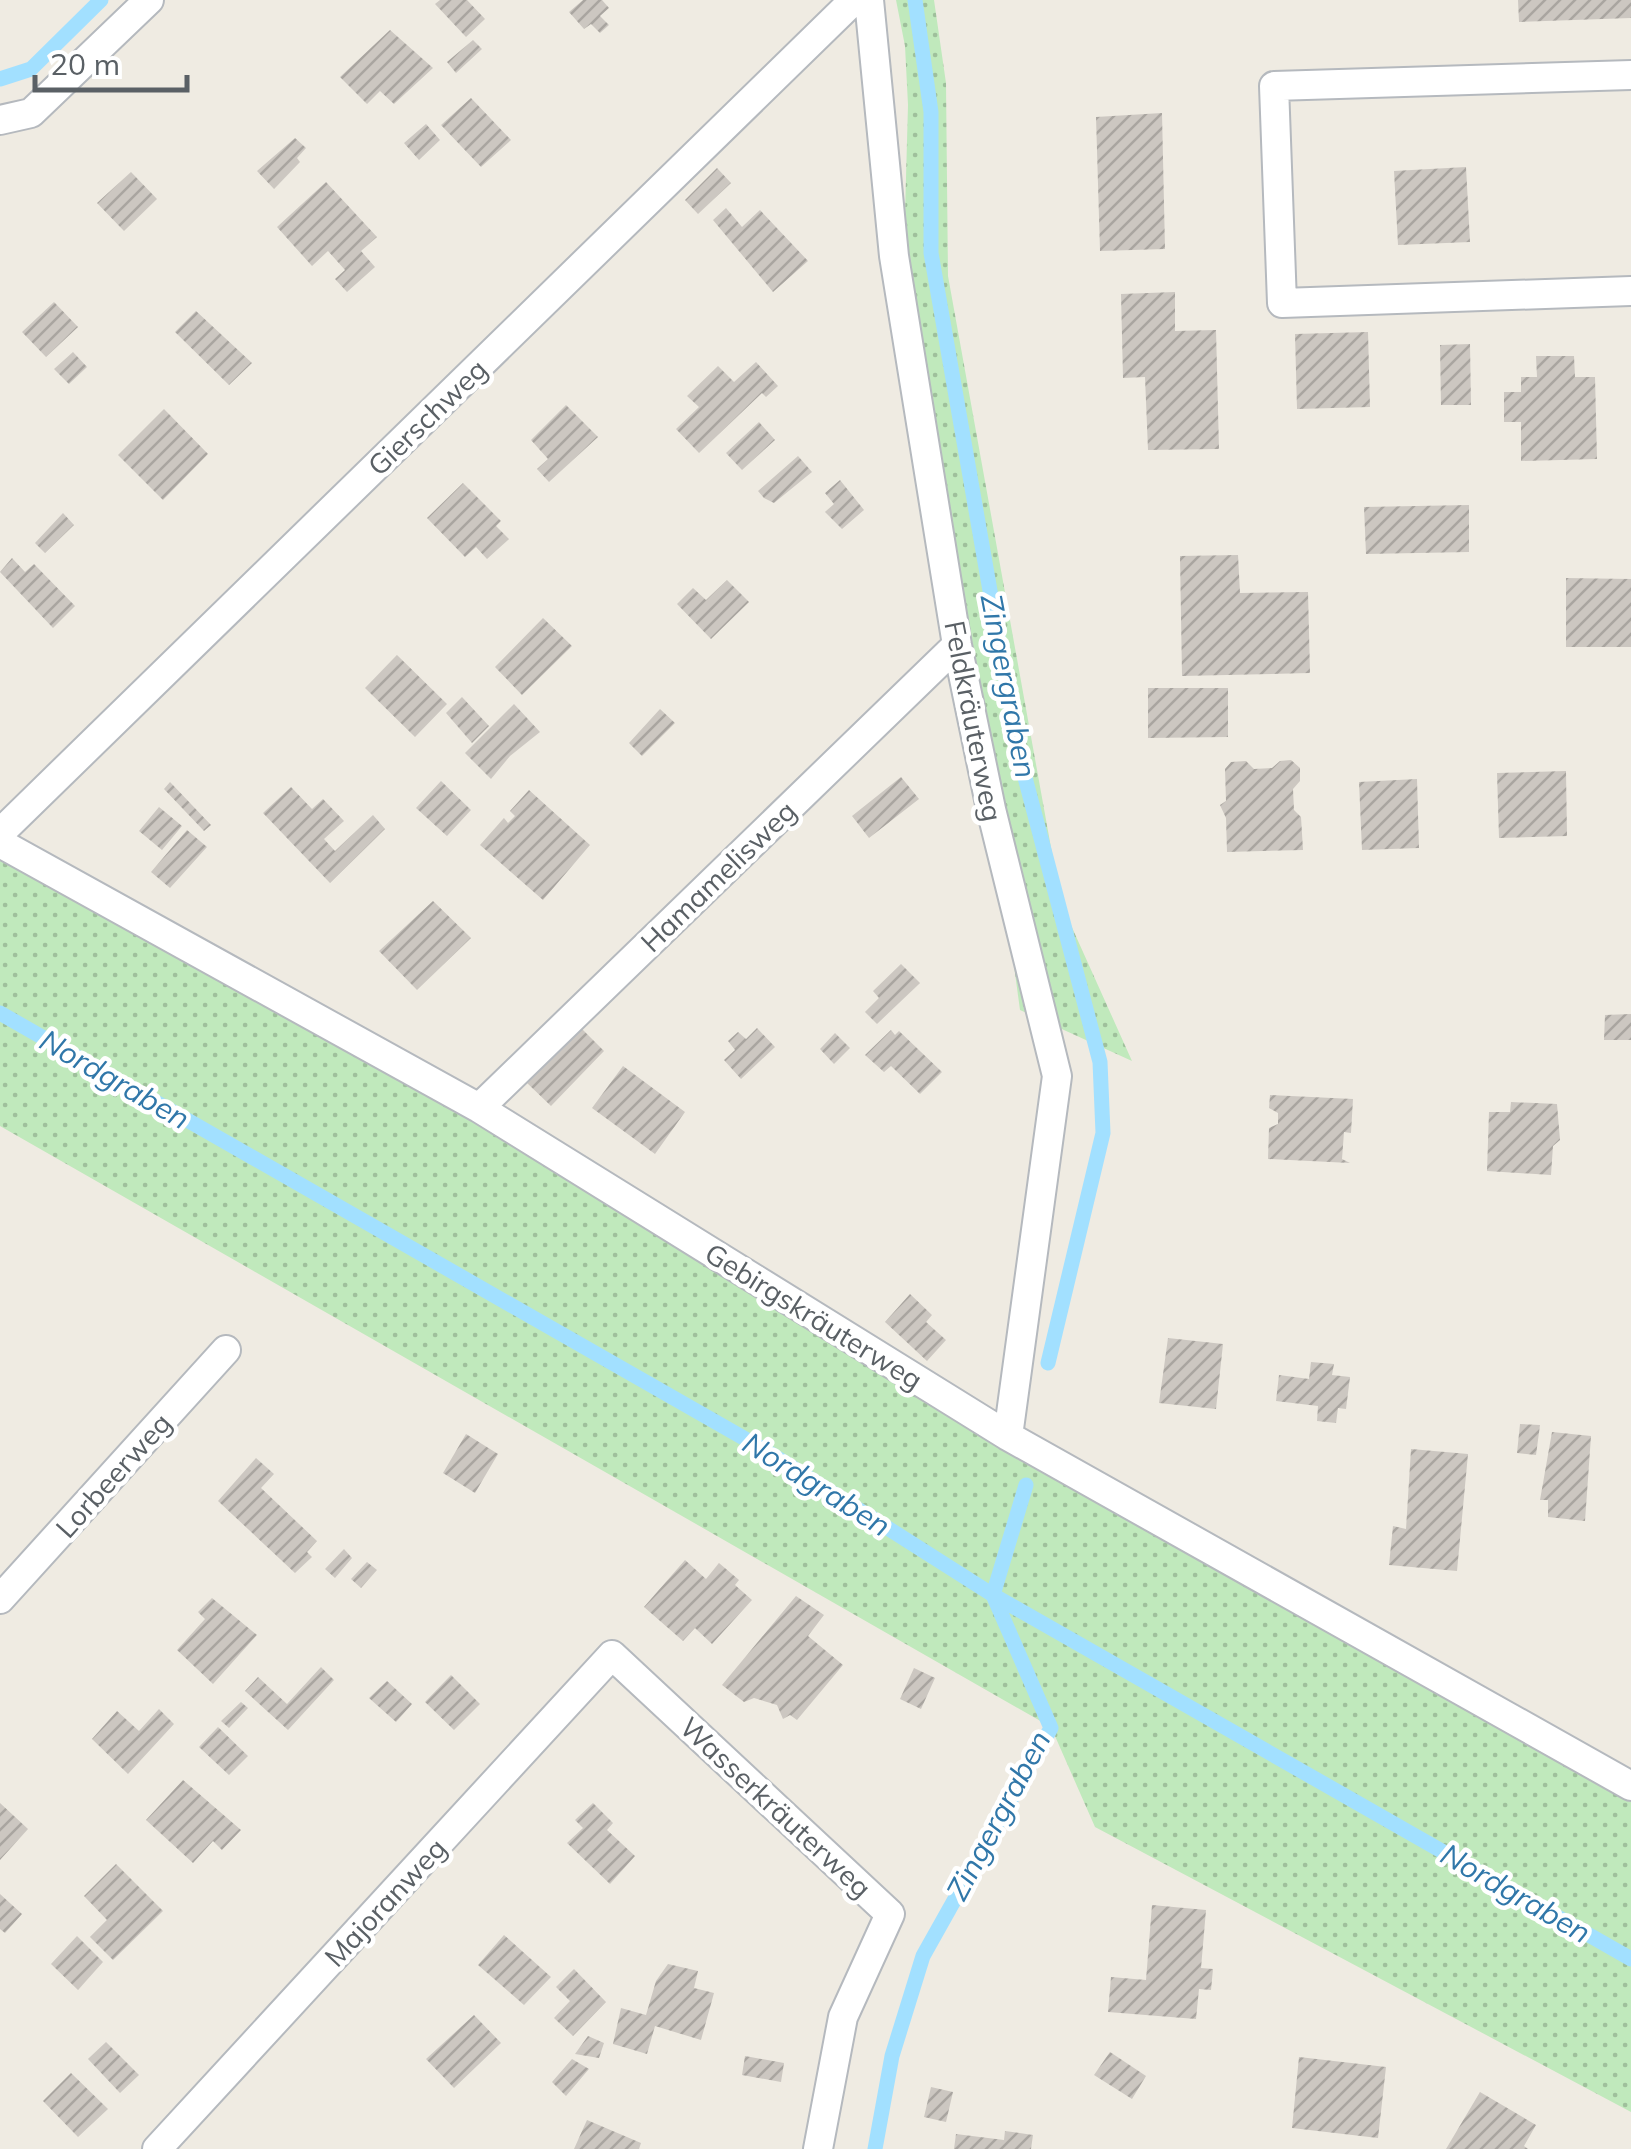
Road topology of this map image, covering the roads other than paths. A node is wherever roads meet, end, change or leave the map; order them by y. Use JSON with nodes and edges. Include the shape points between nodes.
{"nodes":[{"id":1,"x":149,"y":0,"type":"edge"},
{"id":2,"x":854,"y":0,"type":"edge"},
{"id":3,"x":869,"y":0,"type":"edge"},
{"id":4,"x":1631,"y":75,"type":"edge"},
{"id":5,"x":0,"y":120,"type":"edge"},
{"id":6,"x":1631,"y":291,"type":"edge"},
{"id":7,"x":957,"y":645,"type":"junction"},
{"id":8,"x":0,"y":833,"type":"edge"},
{"id":9,"x":0,"y":843,"type":"edge"},
{"id":10,"x":479,"y":1108,"type":"junction"},
{"id":11,"x":226,"y":1350,"type":"dead end"},
{"id":12,"x":1008,"y":1436,"type":"junction"},
{"id":13,"x":0,"y":1599,"type":"edge"},
{"id":14,"x":612,"y":1654,"type":"joint"},
{"id":15,"x":1631,"y":1786,"type":"edge"},
{"id":16,"x":157,"y":2149,"type":"edge"},
{"id":17,"x":818,"y":2149,"type":"edge"}],
"edges":[{"from":1,"to":5,"type":"lane","via":[[32,112]]},
{"from":2,"to":8,"type":"lane","name":"Gierschweg"},
{"from":3,"to":7,"type":"lane","name":"Feldkräuterweg","via":[[894,256]]},
{"from":4,"to":6,"type":"lane","via":[[1274,86],[1282,303]]},
{"from":7,"to":10,"type":"lane","name":"Hamamelisweg"},
{"from":7,"to":12,"type":"lane","name":"Feldkräuterweg","via":[[1057,1076]]},
{"from":9,"to":10,"type":"lane","name":"Gebirgskräuterweg"},
{"from":10,"to":12,"type":"lane","name":"Gebirgskräuterweg"},
{"from":11,"to":13,"type":"lane","name":"Lorbeerweg"},
{"from":12,"to":15,"type":"lane","name":"Gebirgskräuterweg"},
{"from":14,"to":16,"type":"lane","name":"Majoranweg"},
{"from":14,"to":17,"type":"lane","name":"Wasserkräuterweg","via":[[890,1914],[843,2017]]}]}
